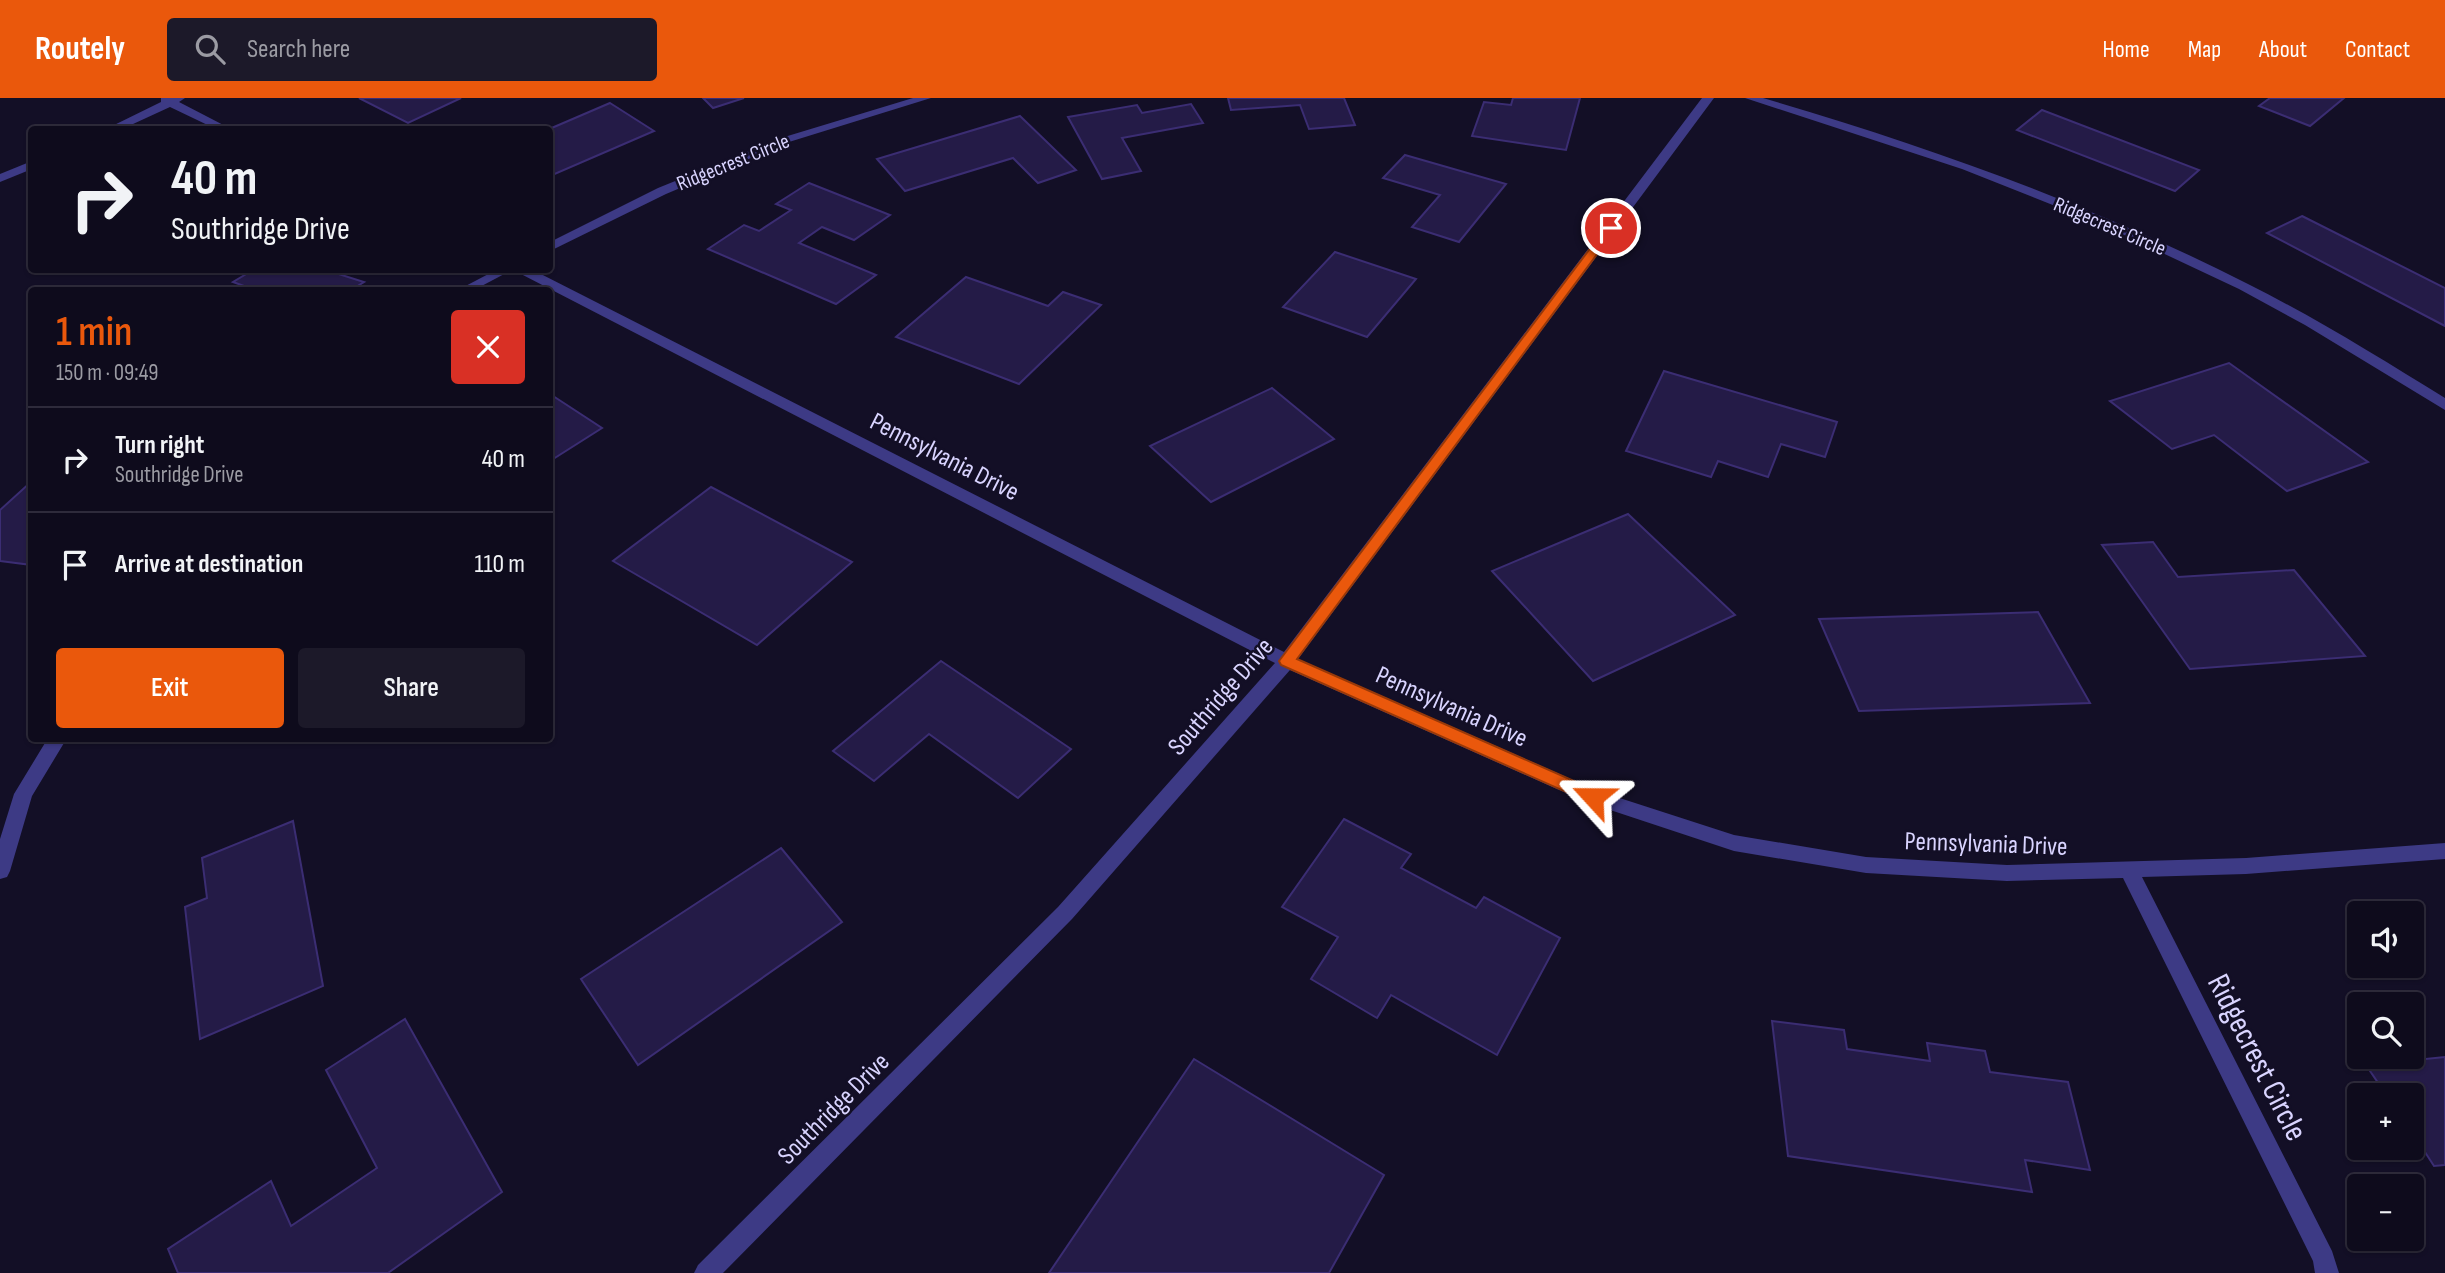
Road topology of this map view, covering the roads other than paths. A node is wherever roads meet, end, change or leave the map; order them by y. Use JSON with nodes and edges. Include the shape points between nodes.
{"nodes":[{"id":1,"x":925,"y":98,"type":"edge"},
{"id":2,"x":1708,"y":98,"type":"edge"},
{"id":3,"x":1751,"y":98,"type":"edge"},
{"id":4,"x":170,"y":99,"type":"edge"},
{"id":5,"x":117,"y":126,"type":"edge"},
{"id":6,"x":221,"y":126,"type":"edge"},
{"id":7,"x":28,"y":166,"type":"edge"},
{"id":8,"x":0,"y":178,"type":"edge"},
{"id":9,"x":553,"y":246,"type":"edge"},
{"id":10,"x":499,"y":273,"type":"edge"},
{"id":11,"x":530,"y":273,"type":"edge"},
{"id":12,"x":471,"y":287,"type":"edge"},
{"id":13,"x":2445,"y":405,"type":"edge"},
{"id":14,"x":1287,"y":661,"type":"junction"},
{"id":15,"x":56,"y":742,"type":"edge"},
{"id":16,"x":2445,"y":851,"type":"edge"},
{"id":17,"x":2129,"y":871,"type":"junction"},
{"id":18,"x":0,"y":872,"type":"edge"},
{"id":19,"x":706,"y":1273,"type":"edge"},
{"id":20,"x":2327,"y":1273,"type":"edge"}],
"edges":[{"from":1,"to":9,"type":"street","name":"Ridgecrest Circle","via":[[785,140],[662,191]]},
{"from":2,"to":14,"type":"street","name":"Southridge Drive"},
{"from":3,"to":13,"type":"street","name":"Ridgecrest Circle","via":[[1858,128],[2147,240],[2309,322]]},
{"from":4,"to":5,"type":"street"},
{"from":4,"to":6,"type":"street"},
{"from":7,"to":8,"type":"street"},
{"from":10,"to":12,"type":"street"},
{"from":11,"to":14,"type":"street","name":"Pennsylvania Drive"},
{"from":14,"to":17,"type":"street","name":"Pennsylvania Drive","via":[[1593,797],[1734,843],[1866,865],[2007,873]]},
{"from":14,"to":19,"type":"street","name":"Southridge Drive","via":[[1065,913]]},
{"from":15,"to":18,"type":"street","via":[[23,794]]},
{"from":16,"to":17,"type":"street","name":"Pennsylvania Drive"},
{"from":17,"to":20,"type":"street","name":"Ridgecrest Circle"}]}
